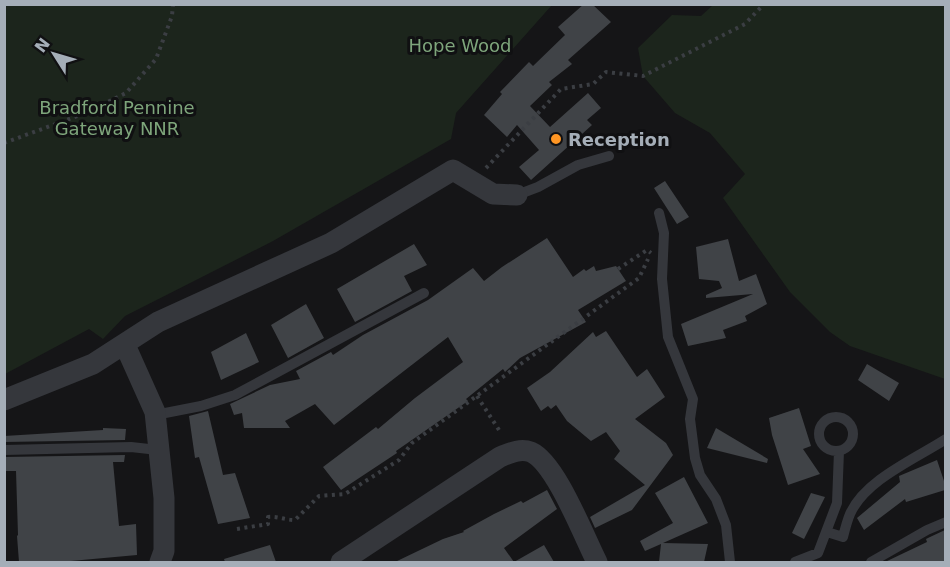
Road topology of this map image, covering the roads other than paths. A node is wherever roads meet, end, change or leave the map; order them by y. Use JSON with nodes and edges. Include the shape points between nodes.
{"nodes":[{"id":1,"x":609,"y":156,"type":"dead end"},
{"id":2,"x":517,"y":195,"type":"joint"},
{"id":3,"x":658,"y":213,"type":"dead end"},
{"id":4,"x":424,"y":293,"type":"dead end"},
{"id":5,"x":125,"y":345,"type":"junction"},
{"id":6,"x":4,"y":400,"type":"edge"},
{"id":7,"x":155,"y":415,"type":"junction"},
{"id":8,"x":945,"y":439,"type":"edge"},
{"id":9,"x":4,"y":450,"type":"edge"},
{"id":10,"x":158,"y":450,"type":"junction"},
{"id":11,"x":839,"y":451,"type":"dead end"},
{"id":12,"x":945,"y":522,"type":"edge"},
{"id":13,"x":827,"y":532,"type":"junction"},
{"id":14,"x":811,"y":556,"type":"junction"},
{"id":15,"x":160,"y":562,"type":"edge"},
{"id":16,"x":341,"y":562,"type":"edge"},
{"id":17,"x":597,"y":562,"type":"edge"},
{"id":18,"x":729,"y":562,"type":"edge"},
{"id":19,"x":795,"y":562,"type":"edge"},
{"id":20,"x":825,"y":562,"type":"edge"},
{"id":21,"x":871,"y":562,"type":"edge"}],
"edges":[{"from":1,"to":2,"type":"lane","via":[[578,165]]},
{"from":2,"to":5,"type":"street","via":[[493,194],[453,170],[331,243],[158,322]]},
{"from":3,"to":18,"type":"lane","via":[[664,233],[662,279],[668,337],[693,399],[690,419],[695,458],[726,525]]},
{"from":4,"to":7,"type":"lane","via":[[234,395]]},
{"from":5,"to":6,"type":"street","via":[[93,364]]},
{"from":5,"to":7,"type":"street"},
{"from":7,"to":10,"type":"street"},
{"from":8,"to":13,"type":"lane","via":[[865,492],[850,513],[843,537]]},
{"from":9,"to":10,"type":"lane"},
{"from":10,"to":15,"type":"street","via":[[164,498],[164,551]]},
{"from":11,"to":13,"type":"lane","via":[[837,503]]},
{"from":12,"to":21,"type":"lane"},
{"from":13,"to":14,"type":"lane","via":[[818,553]]},
{"from":14,"to":19,"type":"lane"},
{"from":14,"to":20,"type":"lane"},
{"from":16,"to":17,"type":"street","via":[[500,457],[518,450],[531,452],[553,472]]}]}
